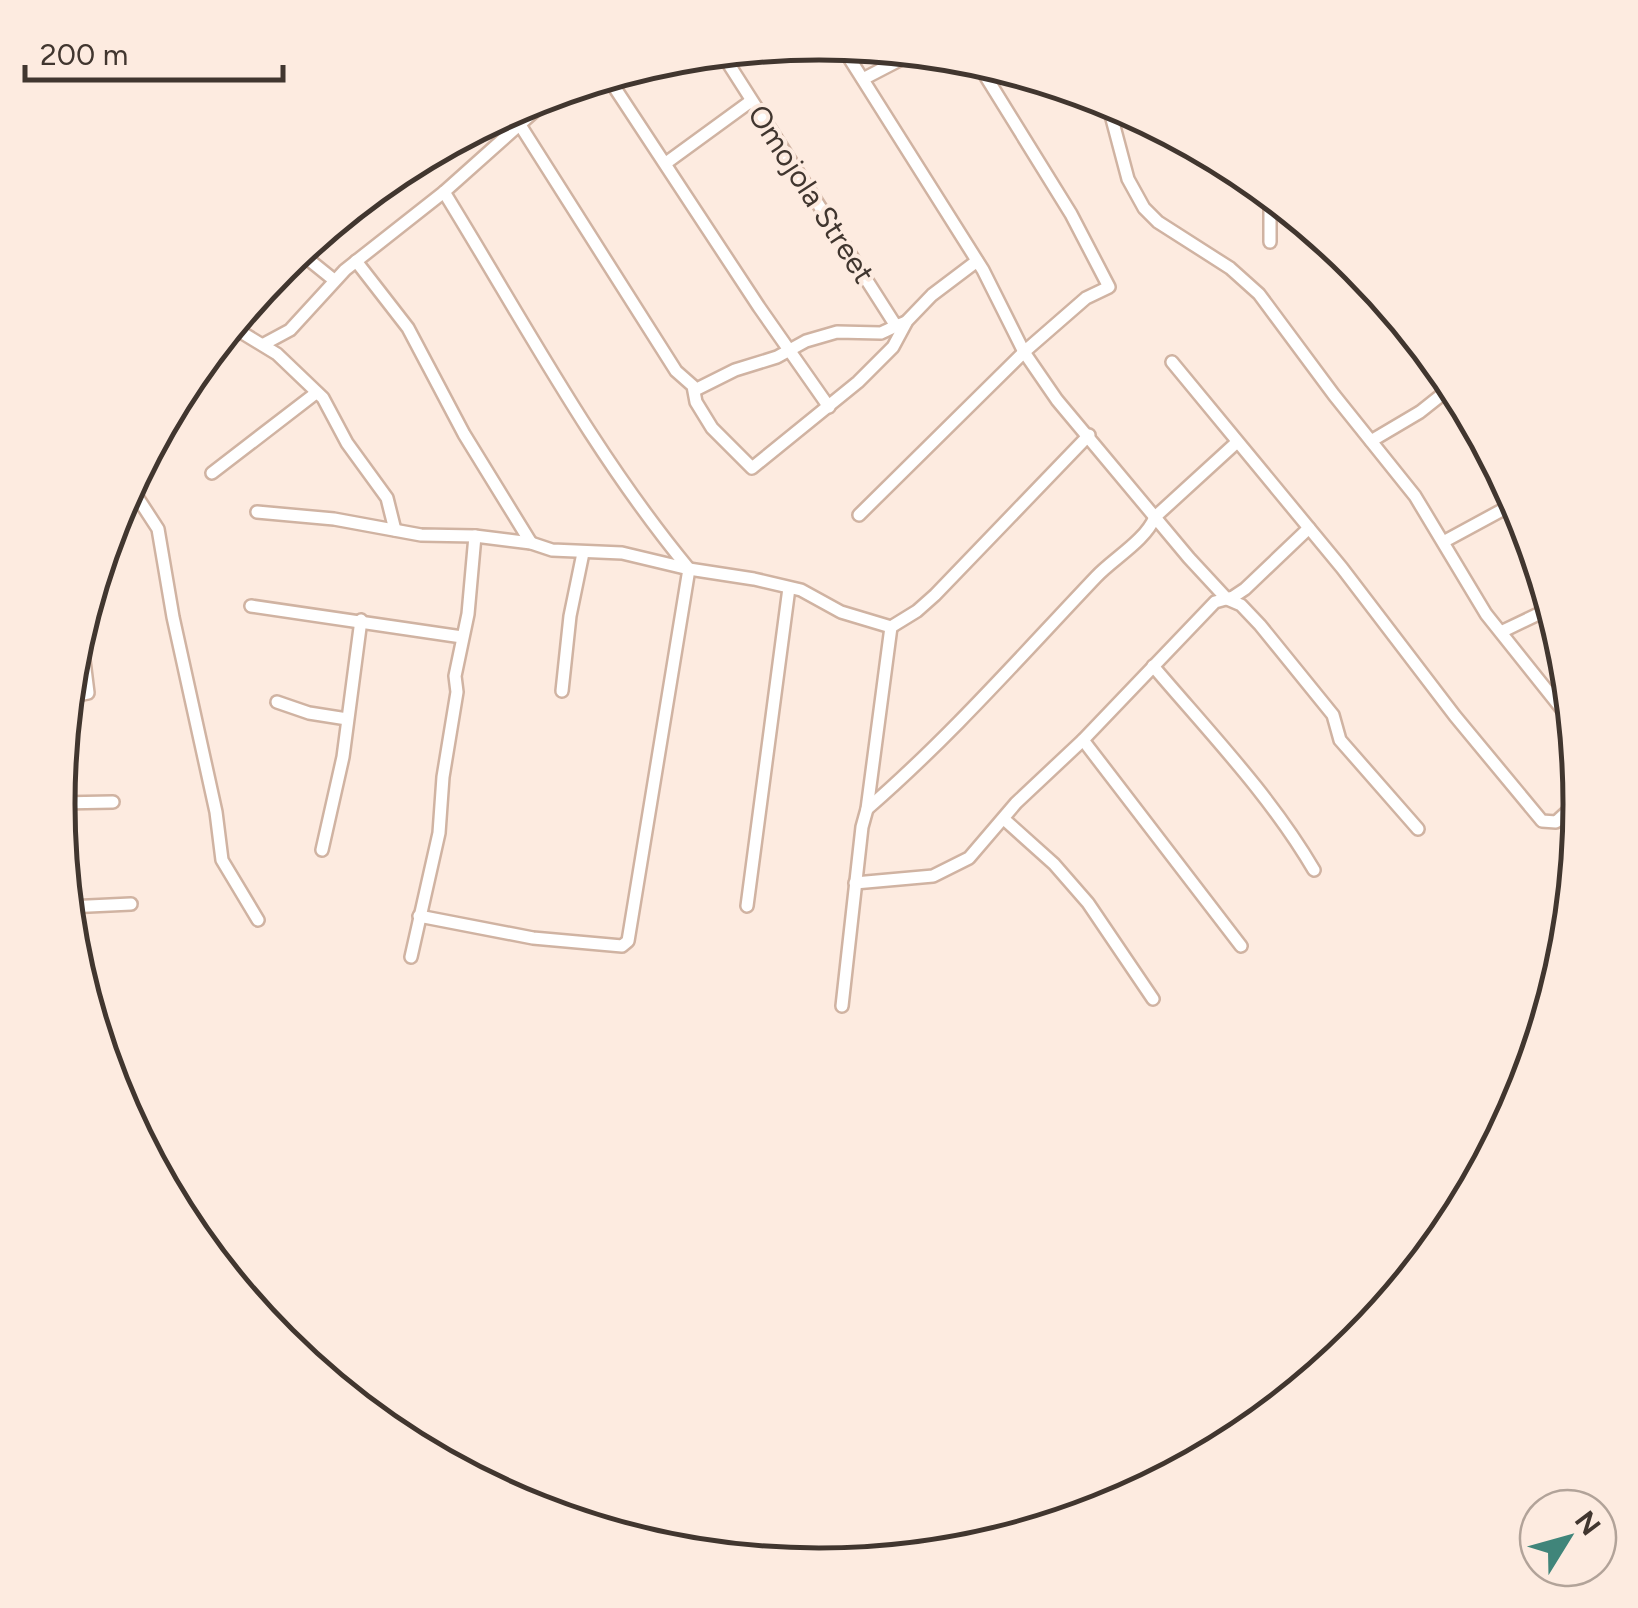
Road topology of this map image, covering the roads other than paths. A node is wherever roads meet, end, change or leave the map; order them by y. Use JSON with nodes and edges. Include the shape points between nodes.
{"nodes":[{"id":1,"x":851,"y":61,"type":"edge"},
{"id":2,"x":892,"y":64,"type":"edge"},
{"id":3,"x":729,"y":65,"type":"edge"},
{"id":4,"x":863,"y":79,"type":"junction"},
{"id":5,"x":988,"y":79,"type":"edge"},
{"id":6,"x":616,"y":88,"type":"edge"},
{"id":7,"x":751,"y":101,"type":"junction"},
{"id":8,"x":1113,"y":121,"type":"edge"},
{"id":9,"x":524,"y":122,"type":"edge"},
{"id":10,"x":520,"y":125,"type":"junction"},
{"id":11,"x":666,"y":163,"type":"junction"},
{"id":12,"x":444,"y":192,"type":"junction"},
{"id":13,"x":1270,"y":213,"type":"edge"},
{"id":14,"x":1270,"y":242,"type":"dead end"},
{"id":15,"x":311,"y":261,"type":"edge"},
{"id":16,"x":356,"y":261,"type":"junction"},
{"id":17,"x":977,"y":261,"type":"junction"},
{"id":18,"x":334,"y":280,"type":"junction"},
{"id":19,"x":901,"y":324,"type":"junction"},
{"id":20,"x":243,"y":334,"type":"edge"},
{"id":21,"x":264,"y":344,"type":"junction"},
{"id":22,"x":789,"y":349,"type":"junction"},
{"id":23,"x":1024,"y":352,"type":"junction"},
{"id":24,"x":1172,"y":362,"type":"dead end"},
{"id":25,"x":695,"y":390,"type":"junction"},
{"id":26,"x":316,"y":392,"type":"junction"},
{"id":27,"x":1441,"y":396,"type":"edge"},
{"id":28,"x":829,"y":407,"type":"junction"},
{"id":29,"x":1090,"y":435,"type":"junction"},
{"id":30,"x":1371,"y":441,"type":"junction"},
{"id":31,"x":1236,"y":443,"type":"junction"},
{"id":32,"x":212,"y":473,"type":"dead end"},
{"id":33,"x":140,"y":501,"type":"edge"},
{"id":34,"x":1502,"y":510,"type":"edge"},
{"id":35,"x":258,"y":512,"type":"dead end"},
{"id":36,"x":859,"y":514,"type":"dead end"},
{"id":37,"x":1155,"y":516,"type":"junction"},
{"id":38,"x":1309,"y":528,"type":"junction"},
{"id":39,"x":395,"y":530,"type":"junction"},
{"id":40,"x":476,"y":536,"type":"junction"},
{"id":41,"x":1444,"y":541,"type":"junction"},
{"id":42,"x":531,"y":543,"type":"junction"},
{"id":43,"x":584,"y":554,"type":"junction"},
{"id":44,"x":689,"y":570,"type":"junction"},
{"id":45,"x":789,"y":588,"type":"junction"},
{"id":46,"x":1227,"y":599,"type":"junction"},
{"id":47,"x":252,"y":606,"type":"dead end"},
{"id":48,"x":1539,"y":614,"type":"edge"},
{"id":49,"x":361,"y":620,"type":"junction"},
{"id":50,"x":891,"y":627,"type":"junction"},
{"id":51,"x":1503,"y":631,"type":"junction"},
{"id":52,"x":462,"y":637,"type":"junction"},
{"id":53,"x":1153,"y":666,"type":"junction"},
{"id":54,"x":562,"y":691,"type":"dead end"},
{"id":55,"x":277,"y":702,"type":"dead end"},
{"id":56,"x":1556,"y":702,"type":"edge"},
{"id":57,"x":347,"y":719,"type":"junction"},
{"id":58,"x":1083,"y":740,"type":"junction"},
{"id":59,"x":113,"y":802,"type":"dead end"},
{"id":60,"x":75,"y":803,"type":"edge"},
{"id":61,"x":867,"y":809,"type":"junction"},
{"id":62,"x":1563,"y":816,"type":"edge"},
{"id":63,"x":1004,"y":820,"type":"junction"},
{"id":64,"x":1418,"y":829,"type":"dead end"},
{"id":65,"x":322,"y":850,"type":"dead end"},
{"id":66,"x":1314,"y":870,"type":"dead end"},
{"id":67,"x":855,"y":883,"type":"junction"},
{"id":68,"x":131,"y":904,"type":"dead end"},
{"id":69,"x":82,"y":906,"type":"edge"},
{"id":70,"x":748,"y":906,"type":"dead end"},
{"id":71,"x":420,"y":916,"type":"junction"},
{"id":72,"x":258,"y":920,"type":"dead end"},
{"id":73,"x":1242,"y":946,"type":"dead end"},
{"id":74,"x":411,"y":956,"type":"dead end"},
{"id":75,"x":1153,"y":999,"type":"dead end"},
{"id":76,"x":842,"y":1006,"type":"dead end"}],
"edges":[{"from":1,"to":4,"type":"street"},
{"from":2,"to":4,"type":"street"},
{"from":3,"to":7,"type":"street","name":"Omojola Street"},
{"from":4,"to":17,"type":"street"},
{"from":5,"to":23,"type":"street","via":[[1109,284]]},
{"from":6,"to":11,"type":"street"},
{"from":7,"to":11,"type":"street"},
{"from":7,"to":19,"type":"street","name":"Omojola Street"},
{"from":8,"to":30,"type":"street","via":[[1128,179],[1144,208],[1259,294]]},
{"from":9,"to":10,"type":"street"},
{"from":10,"to":12,"type":"street"},
{"from":10,"to":25,"type":"street","via":[[676,371]]},
{"from":11,"to":22,"type":"street"},
{"from":12,"to":16,"type":"street"},
{"from":12,"to":44,"type":"street","via":[[582,422]]},
{"from":13,"to":14,"type":"street"},
{"from":15,"to":18,"type":"street"},
{"from":16,"to":18,"type":"street"},
{"from":16,"to":42,"type":"street","via":[[408,328]]},
{"from":17,"to":19,"type":"street"},
{"from":17,"to":23,"type":"street"},
{"from":18,"to":21,"type":"street","via":[[290,330]]},
{"from":19,"to":22,"type":"street","via":[[881,333],[837,332]]},
{"from":19,"to":28,"type":"street","via":[[892,347]]},
{"from":20,"to":21,"type":"street"},
{"from":21,"to":26,"type":"street"},
{"from":22,"to":25,"type":"street"},
{"from":22,"to":28,"type":"street"},
{"from":23,"to":29,"type":"street"},
{"from":23,"to":36,"type":"street"},
{"from":24,"to":31,"type":"street"},
{"from":25,"to":28,"type":"street","via":[[712,428],[752,468]]},
{"from":26,"to":32,"type":"street"},
{"from":26,"to":39,"type":"street","via":[[387,498]]},
{"from":27,"to":30,"type":"street"},
{"from":29,"to":37,"type":"street"},
{"from":29,"to":50,"type":"street","via":[[935,595]]},
{"from":30,"to":41,"type":"street"},
{"from":31,"to":37,"type":"street"},
{"from":31,"to":38,"type":"street"},
{"from":33,"to":72,"type":"street","via":[[158,529],[222,860]]},
{"from":34,"to":41,"type":"street"},
{"from":35,"to":39,"type":"street"},
{"from":37,"to":46,"type":"street"},
{"from":37,"to":61,"type":"street","via":[[988,694]]},
{"from":38,"to":46,"type":"street"},
{"from":38,"to":62,"type":"street","via":[[1542,821]]},
{"from":39,"to":40,"type":"street"},
{"from":40,"to":42,"type":"street"},
{"from":40,"to":52,"type":"street"},
{"from":41,"to":51,"type":"street"},
{"from":42,"to":43,"type":"street"},
{"from":43,"to":44,"type":"street","via":[[622,553]]},
{"from":43,"to":54,"type":"street"},
{"from":44,"to":45,"type":"street"},
{"from":44,"to":71,"type":"street","via":[[628,941],[622,946],[533,938]]},
{"from":45,"to":50,"type":"street"},
{"from":45,"to":70,"type":"street"},
{"from":46,"to":53,"type":"street","via":[[1215,602]]},
{"from":46,"to":64,"type":"street","via":[[1246,610],[1297,669],[1333,715],[1340,740]]},
{"from":47,"to":49,"type":"street"},
{"from":48,"to":51,"type":"street"},
{"from":49,"to":52,"type":"street"},
{"from":49,"to":57,"type":"street"},
{"from":50,"to":61,"type":"street"},
{"from":51,"to":56,"type":"street"},
{"from":52,"to":71,"type":"street","via":[[439,833]]},
{"from":53,"to":58,"type":"street"},
{"from":53,"to":66,"type":"street","via":[[1292,832]]},
{"from":55,"to":57,"type":"street"},
{"from":57,"to":65,"type":"street"},
{"from":58,"to":63,"type":"street"},
{"from":58,"to":73,"type":"street"},
{"from":59,"to":60,"type":"street"},
{"from":61,"to":67,"type":"street"},
{"from":63,"to":67,"type":"street","via":[[952,869]]},
{"from":63,"to":75,"type":"street","via":[[1088,903]]},
{"from":67,"to":76,"type":"street"},
{"from":68,"to":69,"type":"street"},
{"from":71,"to":74,"type":"street"}]}
